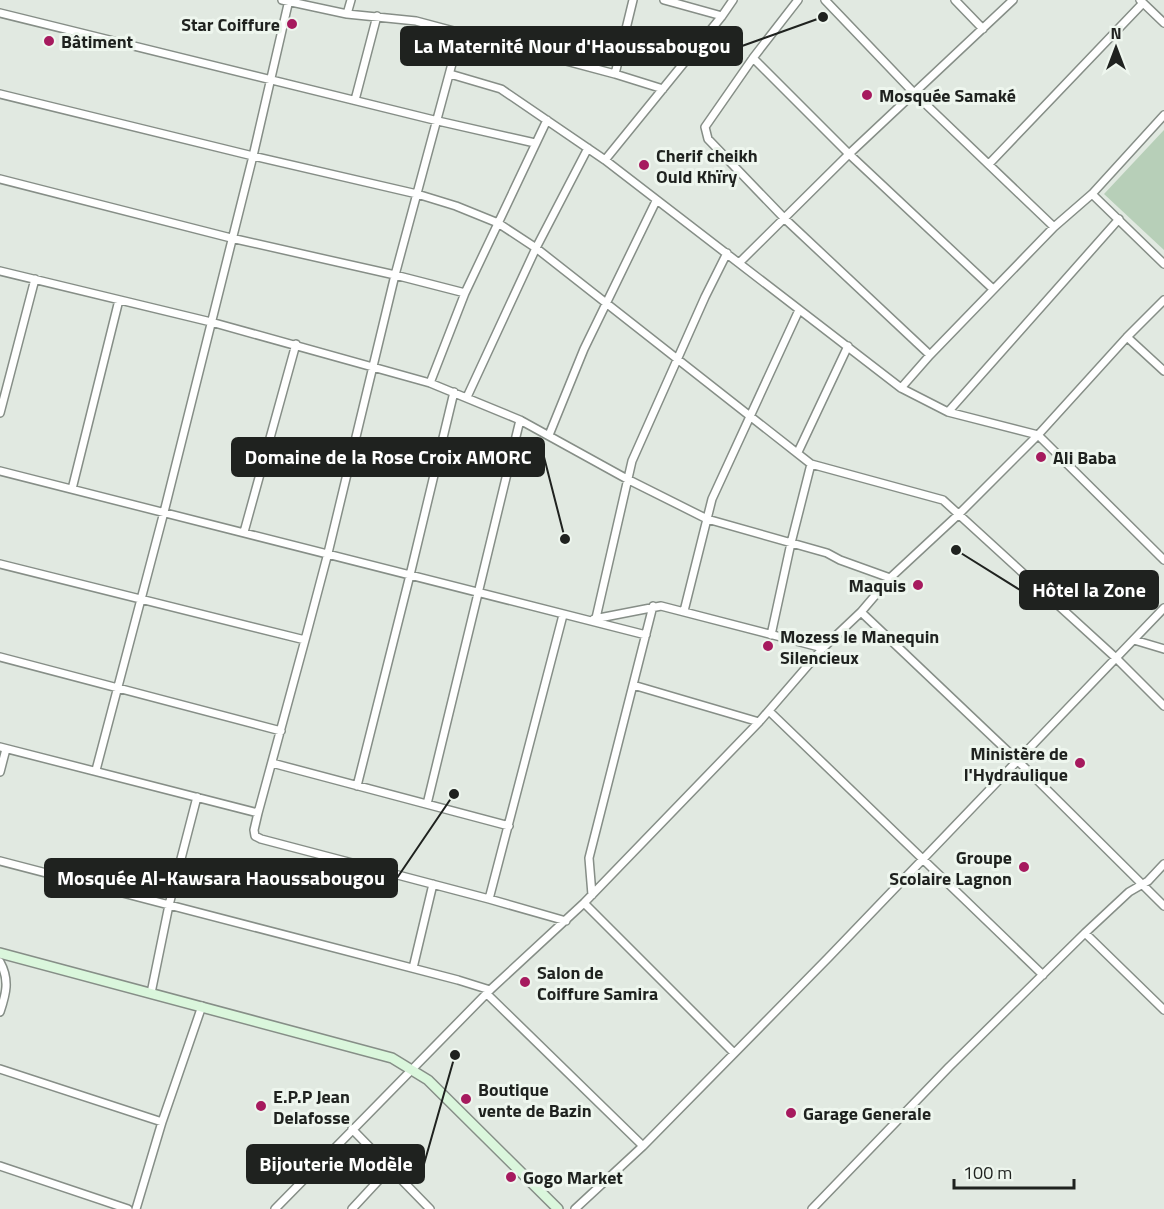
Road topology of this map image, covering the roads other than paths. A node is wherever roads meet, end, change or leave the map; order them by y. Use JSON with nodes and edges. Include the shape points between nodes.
{"nodes":[{"id":1,"x":286,"y":0,"type":"edge"},
{"id":2,"x":351,"y":0,"type":"edge"},
{"id":3,"x":633,"y":0,"type":"edge"},
{"id":4,"x":664,"y":0,"type":"edge"},
{"id":5,"x":733,"y":0,"type":"edge"},
{"id":6,"x":798,"y":0,"type":"edge"},
{"id":7,"x":825,"y":0,"type":"edge"},
{"id":8,"x":955,"y":0,"type":"edge"},
{"id":9,"x":1013,"y":0,"type":"edge"},
{"id":10,"x":1142,"y":2,"type":"edge"},
{"id":11,"x":0,"y":13,"type":"edge"},
{"id":12,"x":347,"y":14,"type":"junction"},
{"id":13,"x":378,"y":16,"type":"junction"},
{"id":14,"x":722,"y":16,"type":"junction"},
{"id":15,"x":1164,"y":23,"type":"edge"},
{"id":16,"x":983,"y":29,"type":"junction"},
{"id":17,"x":460,"y":34,"type":"junction"},
{"id":18,"x":753,"y":58,"type":"junction"},
{"id":19,"x":450,"y":74,"type":"junction"},
{"id":20,"x":615,"y":74,"type":"junction"},
{"id":21,"x":271,"y":80,"type":"junction"},
{"id":22,"x":663,"y":89,"type":"junction"},
{"id":23,"x":914,"y":93,"type":"junction"},
{"id":24,"x":0,"y":94,"type":"edge"},
{"id":25,"x":355,"y":100,"type":"junction"},
{"id":26,"x":1164,"y":115,"type":"edge"},
{"id":27,"x":547,"y":120,"type":"junction"},
{"id":28,"x":438,"y":121,"type":"junction"},
{"id":29,"x":535,"y":143,"type":"junction"},
{"id":30,"x":588,"y":148,"type":"junction"},
{"id":31,"x":849,"y":154,"type":"junction"},
{"id":32,"x":253,"y":156,"type":"junction"},
{"id":33,"x":605,"y":160,"type":"junction"},
{"id":34,"x":989,"y":164,"type":"junction"},
{"id":35,"x":0,"y":179,"type":"edge"},
{"id":36,"x":417,"y":194,"type":"junction"},
{"id":37,"x":1092,"y":194,"type":"junction"},
{"id":38,"x":656,"y":201,"type":"junction"},
{"id":39,"x":784,"y":219,"type":"junction"},
{"id":40,"x":1119,"y":219,"type":"junction"},
{"id":41,"x":498,"y":223,"type":"junction"},
{"id":42,"x":1053,"y":226,"type":"junction"},
{"id":43,"x":231,"y":238,"type":"junction"},
{"id":44,"x":536,"y":248,"type":"junction"},
{"id":45,"x":727,"y":253,"type":"junction"},
{"id":46,"x":739,"y":263,"type":"junction"},
{"id":47,"x":1164,"y":264,"type":"edge"},
{"id":48,"x":0,"y":271,"type":"edge"},
{"id":49,"x":395,"y":274,"type":"junction"},
{"id":50,"x":34,"y":279,"type":"junction"},
{"id":51,"x":993,"y":289,"type":"junction"},
{"id":52,"x":465,"y":293,"type":"junction"},
{"id":53,"x":119,"y":300,"type":"junction"},
{"id":54,"x":1164,"y":300,"type":"edge"},
{"id":55,"x":607,"y":303,"type":"junction"},
{"id":56,"x":800,"y":310,"type":"junction"},
{"id":57,"x":211,"y":322,"type":"junction"},
{"id":58,"x":1127,"y":337,"type":"junction"},
{"id":59,"x":296,"y":344,"type":"junction"},
{"id":60,"x":848,"y":346,"type":"junction"},
{"id":61,"x":930,"y":355,"type":"junction"},
{"id":62,"x":678,"y":360,"type":"junction"},
{"id":63,"x":374,"y":366,"type":"junction"},
{"id":64,"x":1164,"y":371,"type":"edge"},
{"id":65,"x":430,"y":383,"type":"junction"},
{"id":66,"x":901,"y":388,"type":"junction"},
{"id":67,"x":454,"y":392,"type":"junction"},
{"id":68,"x":467,"y":397,"type":"junction"},
{"id":69,"x":948,"y":412,"type":"junction"},
{"id":70,"x":0,"y":413,"type":"edge"},
{"id":71,"x":750,"y":413,"type":"junction"},
{"id":72,"x":520,"y":420,"type":"junction"},
{"id":73,"x":549,"y":435,"type":"junction"},
{"id":74,"x":1038,"y":435,"type":"junction"},
{"id":75,"x":798,"y":452,"type":"junction"},
{"id":76,"x":812,"y":464,"type":"junction"},
{"id":77,"x":0,"y":471,"type":"edge"},
{"id":78,"x":627,"y":479,"type":"junction"},
{"id":79,"x":72,"y":489,"type":"junction"},
{"id":80,"x":164,"y":512,"type":"junction"},
{"id":81,"x":959,"y":514,"type":"junction"},
{"id":82,"x":707,"y":519,"type":"junction"},
{"id":83,"x":244,"y":532,"type":"junction"},
{"id":84,"x":791,"y":543,"type":"junction"},
{"id":85,"x":328,"y":553,"type":"junction"},
{"id":86,"x":1164,"y":560,"type":"edge"},
{"id":87,"x":0,"y":564,"type":"edge"},
{"id":88,"x":410,"y":575,"type":"junction"},
{"id":89,"x":890,"y":578,"type":"junction"},
{"id":90,"x":479,"y":592,"type":"junction"},
{"id":91,"x":140,"y":600,"type":"junction"},
{"id":92,"x":653,"y":606,"type":"junction"},
{"id":93,"x":1164,"y":608,"type":"edge"},
{"id":94,"x":684,"y":611,"type":"junction"},
{"id":95,"x":861,"y":612,"type":"junction"},
{"id":96,"x":563,"y":615,"type":"junction"},
{"id":97,"x":596,"y":618,"type":"junction"},
{"id":98,"x":586,"y":620,"type":"junction"},
{"id":99,"x":646,"y":635,"type":"junction"},
{"id":100,"x":771,"y":635,"type":"junction"},
{"id":101,"x":305,"y":640,"type":"junction"},
{"id":102,"x":1134,"y":640,"type":"junction"},
{"id":103,"x":823,"y":648,"type":"junction"},
{"id":104,"x":1164,"y":649,"type":"edge"},
{"id":105,"x":0,"y":657,"type":"edge"},
{"id":106,"x":1116,"y":658,"type":"junction"},
{"id":107,"x":633,"y":685,"type":"junction"},
{"id":108,"x":117,"y":687,"type":"junction"},
{"id":109,"x":1164,"y":706,"type":"edge"},
{"id":110,"x":769,"y":711,"type":"junction"},
{"id":111,"x":759,"y":722,"type":"junction"},
{"id":112,"x":280,"y":731,"type":"junction"},
{"id":113,"x":3,"y":748,"type":"edge"},
{"id":114,"x":1018,"y":761,"type":"junction"},
{"id":115,"x":272,"y":763,"type":"junction"},
{"id":116,"x":96,"y":770,"type":"junction"},
{"id":117,"x":0,"y":772,"type":"edge"},
{"id":118,"x":357,"y":786,"type":"junction"},
{"id":119,"x":197,"y":797,"type":"junction"},
{"id":120,"x":427,"y":804,"type":"junction"},
{"id":121,"x":258,"y":813,"type":"junction"},
{"id":122,"x":509,"y":826,"type":"junction"},
{"id":123,"x":922,"y":860,"type":"junction"},
{"id":124,"x":0,"y":861,"type":"edge"},
{"id":125,"x":1164,"y":864,"type":"edge"},
{"id":126,"x":434,"y":884,"type":"junction"},
{"id":127,"x":1142,"y":885,"type":"junction"},
{"id":128,"x":592,"y":895,"type":"junction"},
{"id":129,"x":489,"y":898,"type":"junction"},
{"id":130,"x":584,"y":903,"type":"junction"},
{"id":131,"x":169,"y":905,"type":"junction"},
{"id":132,"x":1164,"y":906,"type":"edge"},
{"id":133,"x":566,"y":921,"type":"junction"},
{"id":134,"x":1085,"y":933,"type":"junction"},
{"id":135,"x":0,"y":953,"type":"edge"},
{"id":136,"x":0,"y":962,"type":"edge"},
{"id":137,"x":413,"y":969,"type":"junction"},
{"id":138,"x":1043,"y":975,"type":"junction"},
{"id":139,"x":488,"y":992,"type":"junction"},
{"id":140,"x":152,"y":993,"type":"junction"},
{"id":141,"x":201,"y":1006,"type":"junction"},
{"id":142,"x":1164,"y":1010,"type":"edge"},
{"id":143,"x":0,"y":1012,"type":"edge"},
{"id":144,"x":734,"y":1053,"type":"junction"},
{"id":145,"x":0,"y":1069,"type":"edge"},
{"id":146,"x":413,"y":1069,"type":"junction"},
{"id":147,"x":162,"y":1122,"type":"junction"},
{"id":148,"x":352,"y":1129,"type":"junction"},
{"id":149,"x":643,"y":1146,"type":"junction"},
{"id":150,"x":0,"y":1166,"type":"edge"},
{"id":151,"x":390,"y":1168,"type":"junction"},
{"id":152,"x":128,"y":1209,"type":"edge"},
{"id":153,"x":136,"y":1209,"type":"edge"},
{"id":154,"x":275,"y":1209,"type":"edge"},
{"id":155,"x":352,"y":1209,"type":"edge"},
{"id":156,"x":430,"y":1209,"type":"edge"},
{"id":157,"x":558,"y":1209,"type":"edge"},
{"id":158,"x":575,"y":1209,"type":"edge"},
{"id":159,"x":812,"y":1209,"type":"edge"}],
"edges":[{"from":1,"to":12,"type":"street"},
{"from":1,"to":21,"type":"street"},
{"from":2,"to":12,"type":"street"},
{"from":3,"to":20,"type":"street"},
{"from":4,"to":14,"type":"street"},
{"from":5,"to":14,"type":"street"},
{"from":6,"to":18,"type":"street"},
{"from":7,"to":23,"type":"street"},
{"from":8,"to":16,"type":"street"},
{"from":9,"to":16,"type":"street"},
{"from":10,"to":15,"type":"street"},
{"from":10,"to":34,"type":"street"},
{"from":11,"to":21,"type":"street"},
{"from":12,"to":13,"type":"street"},
{"from":13,"to":17,"type":"street","via":[[416,21]]},
{"from":13,"to":25,"type":"street"},
{"from":14,"to":22,"type":"street"},
{"from":16,"to":23,"type":"street"},
{"from":17,"to":19,"type":"street"},
{"from":17,"to":20,"type":"street"},
{"from":18,"to":31,"type":"street"},
{"from":18,"to":39,"type":"street","via":[[705,127],[708,139]]},
{"from":19,"to":27,"type":"street","via":[[501,89]]},
{"from":19,"to":28,"type":"street"},
{"from":20,"to":22,"type":"street"},
{"from":21,"to":25,"type":"street"},
{"from":21,"to":32,"type":"street"},
{"from":22,"to":33,"type":"street"},
{"from":23,"to":31,"type":"street"},
{"from":23,"to":34,"type":"street"},
{"from":24,"to":32,"type":"street"},
{"from":25,"to":28,"type":"street"},
{"from":26,"to":37,"type":"street"},
{"from":27,"to":29,"type":"street"},
{"from":27,"to":30,"type":"street"},
{"from":28,"to":29,"type":"street"},
{"from":28,"to":36,"type":"street"},
{"from":29,"to":41,"type":"street"},
{"from":30,"to":33,"type":"street"},
{"from":30,"to":44,"type":"street"},
{"from":31,"to":39,"type":"street"},
{"from":31,"to":51,"type":"street"},
{"from":32,"to":36,"type":"street"},
{"from":32,"to":43,"type":"street"},
{"from":33,"to":38,"type":"street"},
{"from":34,"to":42,"type":"street"},
{"from":35,"to":43,"type":"street"},
{"from":36,"to":41,"type":"street"},
{"from":36,"to":49,"type":"street"},
{"from":37,"to":40,"type":"street"},
{"from":37,"to":42,"type":"street"},
{"from":38,"to":45,"type":"street"},
{"from":38,"to":55,"type":"street"},
{"from":39,"to":46,"type":"street"},
{"from":39,"to":61,"type":"street"},
{"from":40,"to":47,"type":"street"},
{"from":40,"to":69,"type":"street"},
{"from":41,"to":44,"type":"street"},
{"from":41,"to":52,"type":"street"},
{"from":42,"to":51,"type":"street"},
{"from":43,"to":49,"type":"street"},
{"from":43,"to":57,"type":"street"},
{"from":44,"to":55,"type":"street"},
{"from":44,"to":68,"type":"street"},
{"from":45,"to":46,"type":"street"},
{"from":45,"to":62,"type":"street"},
{"from":46,"to":56,"type":"street"},
{"from":48,"to":50,"type":"street"},
{"from":49,"to":52,"type":"street"},
{"from":49,"to":63,"type":"street"},
{"from":50,"to":53,"type":"street"},
{"from":50,"to":70,"type":"street"},
{"from":51,"to":61,"type":"street"},
{"from":52,"to":65,"type":"street"},
{"from":53,"to":57,"type":"street"},
{"from":53,"to":79,"type":"street"},
{"from":54,"to":58,"type":"street"},
{"from":55,"to":62,"type":"street"},
{"from":55,"to":73,"type":"street"},
{"from":56,"to":60,"type":"street"},
{"from":56,"to":71,"type":"street"},
{"from":57,"to":59,"type":"street"},
{"from":57,"to":80,"type":"street"},
{"from":58,"to":64,"type":"street"},
{"from":58,"to":74,"type":"street"},
{"from":59,"to":63,"type":"street"},
{"from":59,"to":83,"type":"street"},
{"from":60,"to":66,"type":"street"},
{"from":60,"to":75,"type":"street"},
{"from":61,"to":66,"type":"street"},
{"from":62,"to":71,"type":"street"},
{"from":62,"to":78,"type":"street"},
{"from":63,"to":65,"type":"street"},
{"from":63,"to":85,"type":"street"},
{"from":65,"to":67,"type":"street"},
{"from":66,"to":69,"type":"street"},
{"from":67,"to":68,"type":"street"},
{"from":67,"to":88,"type":"street"},
{"from":68,"to":72,"type":"street"},
{"from":69,"to":74,"type":"street"},
{"from":71,"to":75,"type":"street"},
{"from":71,"to":82,"type":"street"},
{"from":72,"to":73,"type":"street"},
{"from":72,"to":90,"type":"street"},
{"from":73,"to":78,"type":"street"},
{"from":74,"to":81,"type":"street"},
{"from":74,"to":86,"type":"street"},
{"from":75,"to":76,"type":"street"},
{"from":76,"to":81,"type":"street","via":[[940,499]]},
{"from":76,"to":84,"type":"street"},
{"from":77,"to":79,"type":"street"},
{"from":78,"to":82,"type":"street"},
{"from":78,"to":97,"type":"street"},
{"from":79,"to":80,"type":"street"},
{"from":80,"to":83,"type":"street"},
{"from":80,"to":91,"type":"street"},
{"from":81,"to":89,"type":"street"},
{"from":81,"to":106,"type":"street"},
{"from":82,"to":84,"type":"street"},
{"from":82,"to":94,"type":"street"},
{"from":83,"to":85,"type":"street"},
{"from":84,"to":89,"type":"street"},
{"from":84,"to":100,"type":"street"},
{"from":85,"to":88,"type":"street"},
{"from":85,"to":101,"type":"street"},
{"from":87,"to":91,"type":"street"},
{"from":88,"to":90,"type":"street"},
{"from":88,"to":118,"type":"street"},
{"from":89,"to":95,"type":"street"},
{"from":90,"to":96,"type":"street"},
{"from":90,"to":120,"type":"street"},
{"from":91,"to":101,"type":"street"},
{"from":91,"to":108,"type":"street"},
{"from":92,"to":94,"type":"street"},
{"from":92,"to":97,"type":"street"},
{"from":92,"to":99,"type":"street"},
{"from":93,"to":102,"type":"street"},
{"from":94,"to":100,"type":"street"},
{"from":95,"to":103,"type":"street"},
{"from":95,"to":114,"type":"street"},
{"from":96,"to":98,"type":"street"},
{"from":96,"to":122,"type":"street"},
{"from":97,"to":98,"type":"street"},
{"from":98,"to":99,"type":"street"},
{"from":99,"to":107,"type":"street"},
{"from":100,"to":103,"type":"street"},
{"from":101,"to":112,"type":"street"},
{"from":102,"to":104,"type":"street"},
{"from":102,"to":106,"type":"street"},
{"from":103,"to":110,"type":"street"},
{"from":105,"to":108,"type":"street"},
{"from":106,"to":109,"type":"street"},
{"from":106,"to":114,"type":"street"},
{"from":107,"to":111,"type":"street"},
{"from":107,"to":128,"type":"street","via":[[589,858]]},
{"from":108,"to":112,"type":"street"},
{"from":108,"to":116,"type":"street"},
{"from":110,"to":111,"type":"street"},
{"from":110,"to":123,"type":"street"},
{"from":111,"to":128,"type":"street"},
{"from":112,"to":115,"type":"street"},
{"from":113,"to":116,"type":"street"},
{"from":113,"to":117,"type":"street"},
{"from":114,"to":123,"type":"street"},
{"from":114,"to":127,"type":"street"},
{"from":115,"to":118,"type":"street"},
{"from":115,"to":121,"type":"street"},
{"from":116,"to":119,"type":"street"},
{"from":118,"to":120,"type":"street"},
{"from":119,"to":121,"type":"street"},
{"from":119,"to":131,"type":"street"},
{"from":120,"to":122,"type":"street"},
{"from":121,"to":126,"type":"street","via":[[254,830],[261,839]]},
{"from":122,"to":129,"type":"street"},
{"from":123,"to":138,"type":"street"},
{"from":123,"to":144,"type":"street"},
{"from":124,"to":131,"type":"street"},
{"from":125,"to":127,"type":"street"},
{"from":126,"to":129,"type":"street"},
{"from":126,"to":137,"type":"street"},
{"from":127,"to":132,"type":"street"},
{"from":127,"to":134,"type":"street","via":[[1129,892]]},
{"from":128,"to":130,"type":"street"},
{"from":129,"to":133,"type":"street"},
{"from":130,"to":133,"type":"street"},
{"from":130,"to":144,"type":"street"},
{"from":131,"to":137,"type":"street"},
{"from":131,"to":140,"type":"street"},
{"from":133,"to":139,"type":"street"},
{"from":134,"to":138,"type":"street"},
{"from":134,"to":142,"type":"street"},
{"from":135,"to":140,"type":"street"},
{"from":136,"to":143,"type":"street","via":[[7,982]]},
{"from":137,"to":139,"type":"street"},
{"from":138,"to":159,"type":"street"},
{"from":139,"to":146,"type":"street"},
{"from":139,"to":149,"type":"street"},
{"from":140,"to":141,"type":"street"},
{"from":141,"to":146,"type":"street","via":[[392,1058]]},
{"from":141,"to":147,"type":"street"},
{"from":144,"to":149,"type":"street"},
{"from":145,"to":147,"type":"street"},
{"from":146,"to":148,"type":"street"},
{"from":146,"to":157,"type":"street"},
{"from":147,"to":153,"type":"street"},
{"from":148,"to":151,"type":"street"},
{"from":148,"to":154,"type":"street"},
{"from":149,"to":158,"type":"street"},
{"from":150,"to":152,"type":"street"},
{"from":151,"to":155,"type":"street"},
{"from":151,"to":156,"type":"street"}]}
